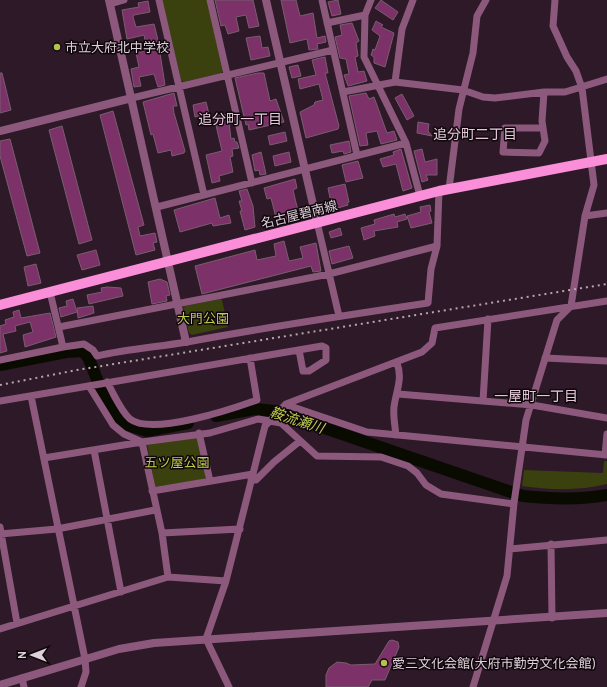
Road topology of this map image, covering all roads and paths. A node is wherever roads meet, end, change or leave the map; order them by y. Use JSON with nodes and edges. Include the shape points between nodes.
{"nodes":[{"id":1,"x":124,"y":0,"type":"edge"},
{"id":2,"x":159,"y":0,"type":"edge"},
{"id":3,"x":210,"y":0,"type":"edge"},
{"id":4,"x":266,"y":0,"type":"edge"},
{"id":5,"x":322,"y":0,"type":"edge"},
{"id":6,"x":371,"y":0,"type":"edge"},
{"id":7,"x":413,"y":0,"type":"edge"},
{"id":8,"x":486,"y":0,"type":"edge"},
{"id":9,"x":554,"y":0,"type":"edge"},
{"id":10,"x":109,"y":2,"type":"edge"},
{"id":11,"x":365,"y":15,"type":"junction"},
{"id":12,"x":327,"y":23,"type":"junction"},
{"id":13,"x":333,"y":50,"type":"junction"},
{"id":14,"x":280,"y":63,"type":"junction"},
{"id":15,"x":227,"y":75,"type":"junction"},
{"id":16,"x":607,"y":79,"type":"edge"},
{"id":17,"x":396,"y":82,"type":"junction"},
{"id":18,"x":378,"y":85,"type":"junction"},
{"id":19,"x":179,"y":86,"type":"junction"},
{"id":20,"x":582,"y":88,"type":"junction"},
{"id":21,"x":463,"y":90,"type":"junction"},
{"id":22,"x":343,"y":92,"type":"junction"},
{"id":23,"x":544,"y":92,"type":"junction"},
{"id":24,"x":132,"y":98,"type":"junction"},
{"id":25,"x":543,"y":128,"type":"junction"},
{"id":26,"x":0,"y":131,"type":"edge"},
{"id":27,"x":406,"y":143,"type":"junction"},
{"id":28,"x":357,"y":155,"type":"junction"},
{"id":29,"x":607,"y":160,"type":"edge"},
{"id":30,"x":592,"y":162,"type":"junction"},
{"id":31,"x":304,"y":169,"type":"junction"},
{"id":32,"x":252,"y":183,"type":"junction"},
{"id":33,"x":449,"y":189,"type":"junction"},
{"id":34,"x":438,"y":192,"type":"junction"},
{"id":35,"x":204,"y":195,"type":"junction"},
{"id":36,"x":420,"y":196,"type":"junction"},
{"id":37,"x":157,"y":208,"type":"junction"},
{"id":38,"x":607,"y":213,"type":"edge"},
{"id":39,"x":585,"y":216,"type":"junction"},
{"id":40,"x":317,"y":222,"type":"junction"},
{"id":41,"x":437,"y":246,"type":"junction"},
{"id":42,"x":168,"y":261,"type":"junction"},
{"id":43,"x":329,"y":274,"type":"junction"},
{"id":44,"x":50,"y":292,"type":"junction"},
{"id":45,"x":607,"y":301,"type":"edge"},
{"id":46,"x":177,"y":304,"type":"junction"},
{"id":47,"x":0,"y":306,"type":"edge"},
{"id":48,"x":571,"y":306,"type":"junction"},
{"id":49,"x":339,"y":316,"type":"junction"},
{"id":50,"x":488,"y":319,"type":"junction"},
{"id":51,"x":59,"y":328,"type":"junction"},
{"id":52,"x":186,"y":342,"type":"junction"},
{"id":53,"x":63,"y":347,"type":"junction"},
{"id":54,"x":299,"y":350,"type":"dead end"},
{"id":55,"x":250,"y":358,"type":"junction"},
{"id":56,"x":545,"y":358,"type":"junction"},
{"id":57,"x":0,"y":360,"type":"edge"},
{"id":58,"x":607,"y":361,"type":"edge"},
{"id":59,"x":397,"y":363,"type":"junction"},
{"id":60,"x":106,"y":382,"type":"junction"},
{"id":61,"x":90,"y":386,"type":"junction"},
{"id":62,"x":398,"y":394,"type":"junction"},
{"id":63,"x":31,"y":396,"type":"junction"},
{"id":64,"x":0,"y":401,"type":"edge"},
{"id":65,"x":483,"y":401,"type":"junction"},
{"id":66,"x":285,"y":405,"type":"junction"},
{"id":67,"x":532,"y":405,"type":"junction"},
{"id":68,"x":607,"y":418,"type":"edge"},
{"id":69,"x":270,"y":420,"type":"junction"},
{"id":70,"x":199,"y":433,"type":"junction"},
{"id":71,"x":607,"y":434,"type":"edge"},
{"id":72,"x":396,"y":435,"type":"junction"},
{"id":73,"x":300,"y":441,"type":"junction"},
{"id":74,"x":142,"y":442,"type":"junction"},
{"id":75,"x":522,"y":447,"type":"junction"},
{"id":76,"x":94,"y":450,"type":"junction"},
{"id":77,"x":606,"y":455,"type":"edge"},
{"id":78,"x":44,"y":458,"type":"junction"},
{"id":79,"x":252,"y":477,"type":"junction"},
{"id":80,"x":210,"y":481,"type":"junction"},
{"id":81,"x":152,"y":491,"type":"junction"},
{"id":82,"x":514,"y":503,"type":"junction"},
{"id":83,"x":156,"y":510,"type":"junction"},
{"id":84,"x":106,"y":519,"type":"junction"},
{"id":85,"x":57,"y":528,"type":"junction"},
{"id":86,"x":240,"y":529,"type":"junction"},
{"id":87,"x":0,"y":532,"type":"edge"},
{"id":88,"x":162,"y":533,"type":"junction"},
{"id":89,"x":607,"y":540,"type":"edge"},
{"id":90,"x":551,"y":544,"type":"junction"},
{"id":91,"x":510,"y":549,"type":"junction"},
{"id":92,"x":168,"y":577,"type":"junction"},
{"id":93,"x":226,"y":581,"type":"junction"},
{"id":94,"x":121,"y":592,"type":"junction"},
{"id":95,"x":74,"y":606,"type":"junction"},
{"id":96,"x":607,"y":613,"type":"edge"},
{"id":97,"x":552,"y":618,"type":"junction"},
{"id":98,"x":493,"y":622,"type":"junction"},
{"id":99,"x":17,"y":623,"type":"junction"},
{"id":100,"x":0,"y":629,"type":"edge"},
{"id":101,"x":206,"y":639,"type":"junction"},
{"id":102,"x":85,"y":659,"type":"junction"},
{"id":103,"x":22,"y":678,"type":"junction"},
{"id":104,"x":0,"y":685,"type":"edge"},
{"id":105,"x":24,"y":687,"type":"edge"},
{"id":106,"x":81,"y":687,"type":"edge"},
{"id":107,"x":229,"y":687,"type":"edge"},
{"id":108,"x":473,"y":687,"type":"edge"}],
"edges":[{"from":1,"to":10,"type":"street"},
{"from":2,"to":19,"type":"street"},
{"from":3,"to":15,"type":"street"},
{"from":4,"to":14,"type":"street"},
{"from":5,"to":12,"type":"street"},
{"from":6,"to":11,"type":"street"},
{"from":7,"to":17,"type":"street","via":[[402,29]]},
{"from":8,"to":21,"type":"street","via":[[477,16],[473,53]]},
{"from":9,"to":20,"type":"street","via":[[553,26]]},
{"from":10,"to":24,"type":"street"},
{"from":11,"to":12,"type":"street"},
{"from":11,"to":18,"type":"street","via":[[364,57]]},
{"from":12,"to":13,"type":"street"},
{"from":13,"to":14,"type":"street"},
{"from":13,"to":22,"type":"street"},
{"from":14,"to":15,"type":"street"},
{"from":14,"to":31,"type":"street"},
{"from":15,"to":19,"type":"street"},
{"from":15,"to":32,"type":"street"},
{"from":16,"to":20,"type":"street"},
{"from":17,"to":18,"type":"street"},
{"from":17,"to":21,"type":"street"},
{"from":18,"to":22,"type":"street"},
{"from":18,"to":27,"type":"street"},
{"from":19,"to":24,"type":"street"},
{"from":19,"to":35,"type":"street"},
{"from":20,"to":23,"type":"street","via":[[565,92]]},
{"from":20,"to":30,"type":"street"},
{"from":21,"to":23,"type":"street","via":[[483,97]]},
{"from":21,"to":33,"type":"street"},
{"from":22,"to":28,"type":"street"},
{"from":23,"to":25,"type":"street"},
{"from":24,"to":26,"type":"street"},
{"from":24,"to":37,"type":"street"},
{"from":25,"to":25,"type":"street","via":[[545,141],[539,152],[503,152],[505,128]]},
{"from":27,"to":28,"type":"street"},
{"from":27,"to":36,"type":"street"},
{"from":28,"to":31,"type":"street"},
{"from":29,"to":30,"type":"main road","name":"名古屋碧南線"},
{"from":30,"to":33,"type":"main road","name":"名古屋碧南線"},
{"from":30,"to":39,"type":"street","via":[[594,185]]},
{"from":31,"to":32,"type":"street"},
{"from":31,"to":40,"type":"street"},
{"from":32,"to":35,"type":"street"},
{"from":33,"to":34,"type":"main road","name":"名古屋碧南線"},
{"from":34,"to":36,"type":"main road","name":"名古屋碧南線"},
{"from":34,"to":41,"type":"street"},
{"from":35,"to":37,"type":"street"},
{"from":36,"to":40,"type":"main road","name":"名古屋碧南線"},
{"from":37,"to":42,"type":"street"},
{"from":38,"to":39,"type":"street"},
{"from":39,"to":48,"type":"street"},
{"from":40,"to":42,"type":"main road","name":"名古屋碧南線"},
{"from":40,"to":43,"type":"street"},
{"from":41,"to":43,"type":"street"},
{"from":41,"to":49,"type":"street","via":[[431,269],[428,303]]},
{"from":42,"to":44,"type":"main road","name":"名古屋碧南線"},
{"from":42,"to":46,"type":"street"},
{"from":43,"to":46,"type":"street"},
{"from":43,"to":49,"type":"street"},
{"from":44,"to":47,"type":"main road","name":"名古屋碧南線"},
{"from":44,"to":51,"type":"street"},
{"from":45,"to":48,"type":"street"},
{"from":46,"to":51,"type":"street"},
{"from":46,"to":52,"type":"street"},
{"from":48,"to":50,"type":"street"},
{"from":48,"to":56,"type":"street","via":[[558,320]]},
{"from":49,"to":52,"type":"street"},
{"from":50,"to":59,"type":"street","via":[[435,328],[432,342],[422,352]]},
{"from":50,"to":65,"type":"street"},
{"from":51,"to":53,"type":"street"},
{"from":52,"to":53,"type":"street","via":[[97,356],[94,350],[84,344]]},
{"from":53,"to":57,"type":"street"},
{"from":54,"to":55,"type":"street"},
{"from":55,"to":60,"type":"street"},
{"from":55,"to":60,"type":"street","via":[[257,400],[206,417],[154,425],[137,423],[125,413]]},
{"from":56,"to":58,"type":"street"},
{"from":56,"to":67,"type":"street"},
{"from":59,"to":62,"type":"street","via":[[400,385]]},
{"from":59,"to":66,"type":"street"},
{"from":60,"to":61,"type":"street"},
{"from":61,"to":63,"type":"street"},
{"from":61,"to":74,"type":"street","via":[[114,425],[124,434]]},
{"from":62,"to":65,"type":"street"},
{"from":62,"to":72,"type":"street","via":[[394,409]]},
{"from":63,"to":64,"type":"street"},
{"from":63,"to":78,"type":"street"},
{"from":65,"to":67,"type":"street"},
{"from":66,"to":69,"type":"street"},
{"from":66,"to":72,"type":"street","via":[[367,432]]},
{"from":67,"to":68,"type":"street"},
{"from":67,"to":75,"type":"street","via":[[526,420]]},
{"from":69,"to":70,"type":"street","via":[[258,418],[210,433]]},
{"from":69,"to":73,"type":"street","via":[[281,423]]},
{"from":69,"to":79,"type":"street","via":[[265,426]]},
{"from":70,"to":74,"type":"street"},
{"from":70,"to":80,"type":"street"},
{"from":71,"to":77,"type":"street"},
{"from":72,"to":75,"type":"street"},
{"from":73,"to":79,"type":"street","via":[[256,480]]},
{"from":73,"to":82,"type":"street","via":[[317,456],[381,457],[408,466],[417,473],[426,486],[441,494]]},
{"from":74,"to":76,"type":"street"},
{"from":74,"to":81,"type":"street"},
{"from":75,"to":77,"type":"street"},
{"from":75,"to":82,"type":"street"},
{"from":76,"to":78,"type":"street"},
{"from":76,"to":84,"type":"street"},
{"from":78,"to":85,"type":"street"},
{"from":79,"to":80,"type":"street"},
{"from":79,"to":86,"type":"street"},
{"from":80,"to":81,"type":"street"},
{"from":81,"to":83,"type":"street"},
{"from":82,"to":91,"type":"street"},
{"from":83,"to":84,"type":"street"},
{"from":83,"to":88,"type":"street"},
{"from":84,"to":85,"type":"street"},
{"from":84,"to":94,"type":"street"},
{"from":85,"to":87,"type":"street"},
{"from":85,"to":95,"type":"street"},
{"from":86,"to":88,"type":"street"},
{"from":86,"to":93,"type":"street"},
{"from":87,"to":99,"type":"street"},
{"from":88,"to":92,"type":"street"},
{"from":89,"to":90,"type":"street"},
{"from":90,"to":91,"type":"street"},
{"from":90,"to":97,"type":"street"},
{"from":91,"to":98,"type":"street","via":[[507,576]]},
{"from":92,"to":93,"type":"street"},
{"from":92,"to":94,"type":"street"},
{"from":93,"to":101,"type":"street"},
{"from":94,"to":95,"type":"street"},
{"from":95,"to":99,"type":"street"},
{"from":95,"to":102,"type":"street"},
{"from":96,"to":97,"type":"street"},
{"from":97,"to":98,"type":"street"},
{"from":98,"to":101,"type":"street"},
{"from":98,"to":108,"type":"street"},
{"from":99,"to":100,"type":"street"},
{"from":101,"to":102,"type":"street","via":[[154,643],[119,649]]},
{"from":101,"to":107,"type":"street"},
{"from":102,"to":103,"type":"street"},
{"from":102,"to":106,"type":"street","via":[[86,672]]},
{"from":103,"to":104,"type":"street"},
{"from":103,"to":105,"type":"street"}]}
